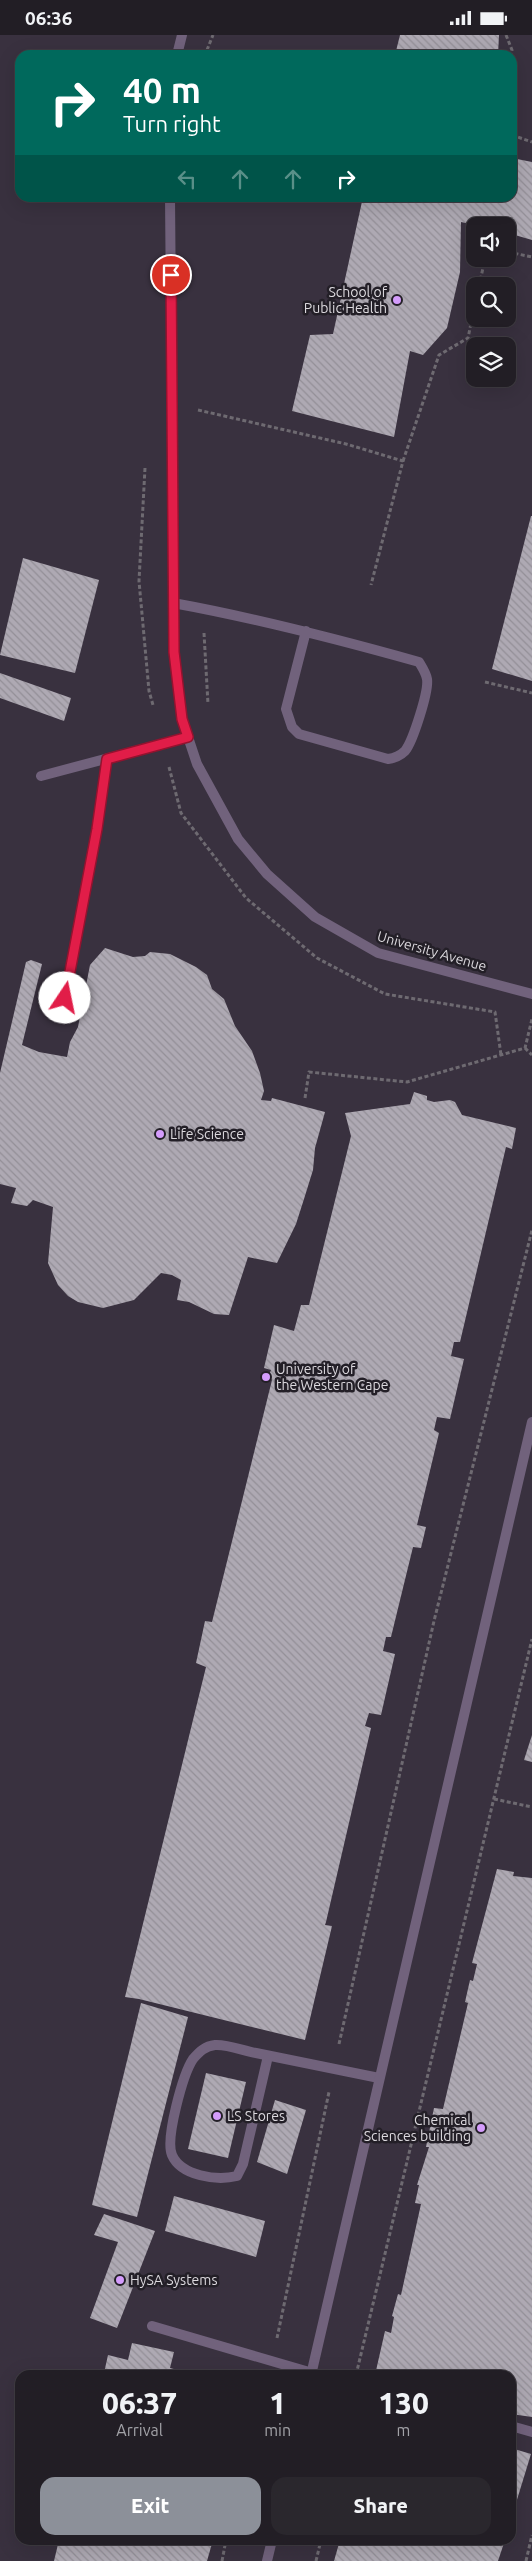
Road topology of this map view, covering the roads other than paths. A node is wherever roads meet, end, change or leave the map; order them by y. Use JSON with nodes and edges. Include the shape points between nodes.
{"nodes":[{"id":1,"x":182,"y":35,"type":"edge"},
{"id":2,"x":178,"y":50,"type":"edge"},
{"id":3,"x":170,"y":202,"type":"edge"},
{"id":4,"x":173,"y":603,"type":"junction"},
{"id":5,"x":306,"y":631,"type":"junction"},
{"id":6,"x":188,"y":737,"type":"junction"},
{"id":7,"x":107,"y":759,"type":"junction"},
{"id":8,"x":41,"y":776,"type":"dead end"},
{"id":9,"x":532,"y":994,"type":"edge"},
{"id":10,"x":65,"y":998,"type":"dead end"},
{"id":11,"x":532,"y":1421,"type":"edge"},
{"id":12,"x":268,"y":2056,"type":"junction"},
{"id":13,"x":379,"y":2078,"type":"junction"},
{"id":14,"x":152,"y":2327,"type":"dead end"},
{"id":15,"x":301,"y":2370,"type":"edge"},
{"id":16,"x":315,"y":2370,"type":"edge"},
{"id":17,"x":516,"y":2427,"type":"edge"},
{"id":18,"x":532,"y":2431,"type":"edge"},
{"id":19,"x":271,"y":2545,"type":"edge"},
{"id":20,"x":267,"y":2561,"type":"edge"}],
"edges":[{"from":1,"to":2,"type":"lane"},
{"from":3,"to":4,"type":"lane","name":"University Avenue"},
{"from":4,"to":5,"type":"lane"},
{"from":4,"to":6,"type":"lane","name":"University Avenue","via":[[174,652],[182,719]]},
{"from":5,"to":5,"type":"lane","via":[[419,662],[428,680],[404,752],[388,759],[299,735],[292,727],[286,709]]},
{"from":6,"to":7,"type":"lane"},
{"from":6,"to":9,"type":"lane","name":"University Avenue","via":[[196,764],[238,839],[267,875],[316,917],[378,953]]},
{"from":7,"to":8,"type":"lane"},
{"from":7,"to":10,"type":"lane"},
{"from":11,"to":13,"type":"lane"},
{"from":12,"to":12,"type":"lane","via":[[215,2045],[202,2049],[192,2061],[184,2078],[170,2141],[172,2155],[181,2166],[196,2174],[225,2179],[237,2176]]},
{"from":12,"to":13,"type":"lane"},
{"from":13,"to":16,"type":"lane"},
{"from":14,"to":15,"type":"lane"},
{"from":17,"to":18,"type":"lane"},
{"from":19,"to":20,"type":"lane"}]}
